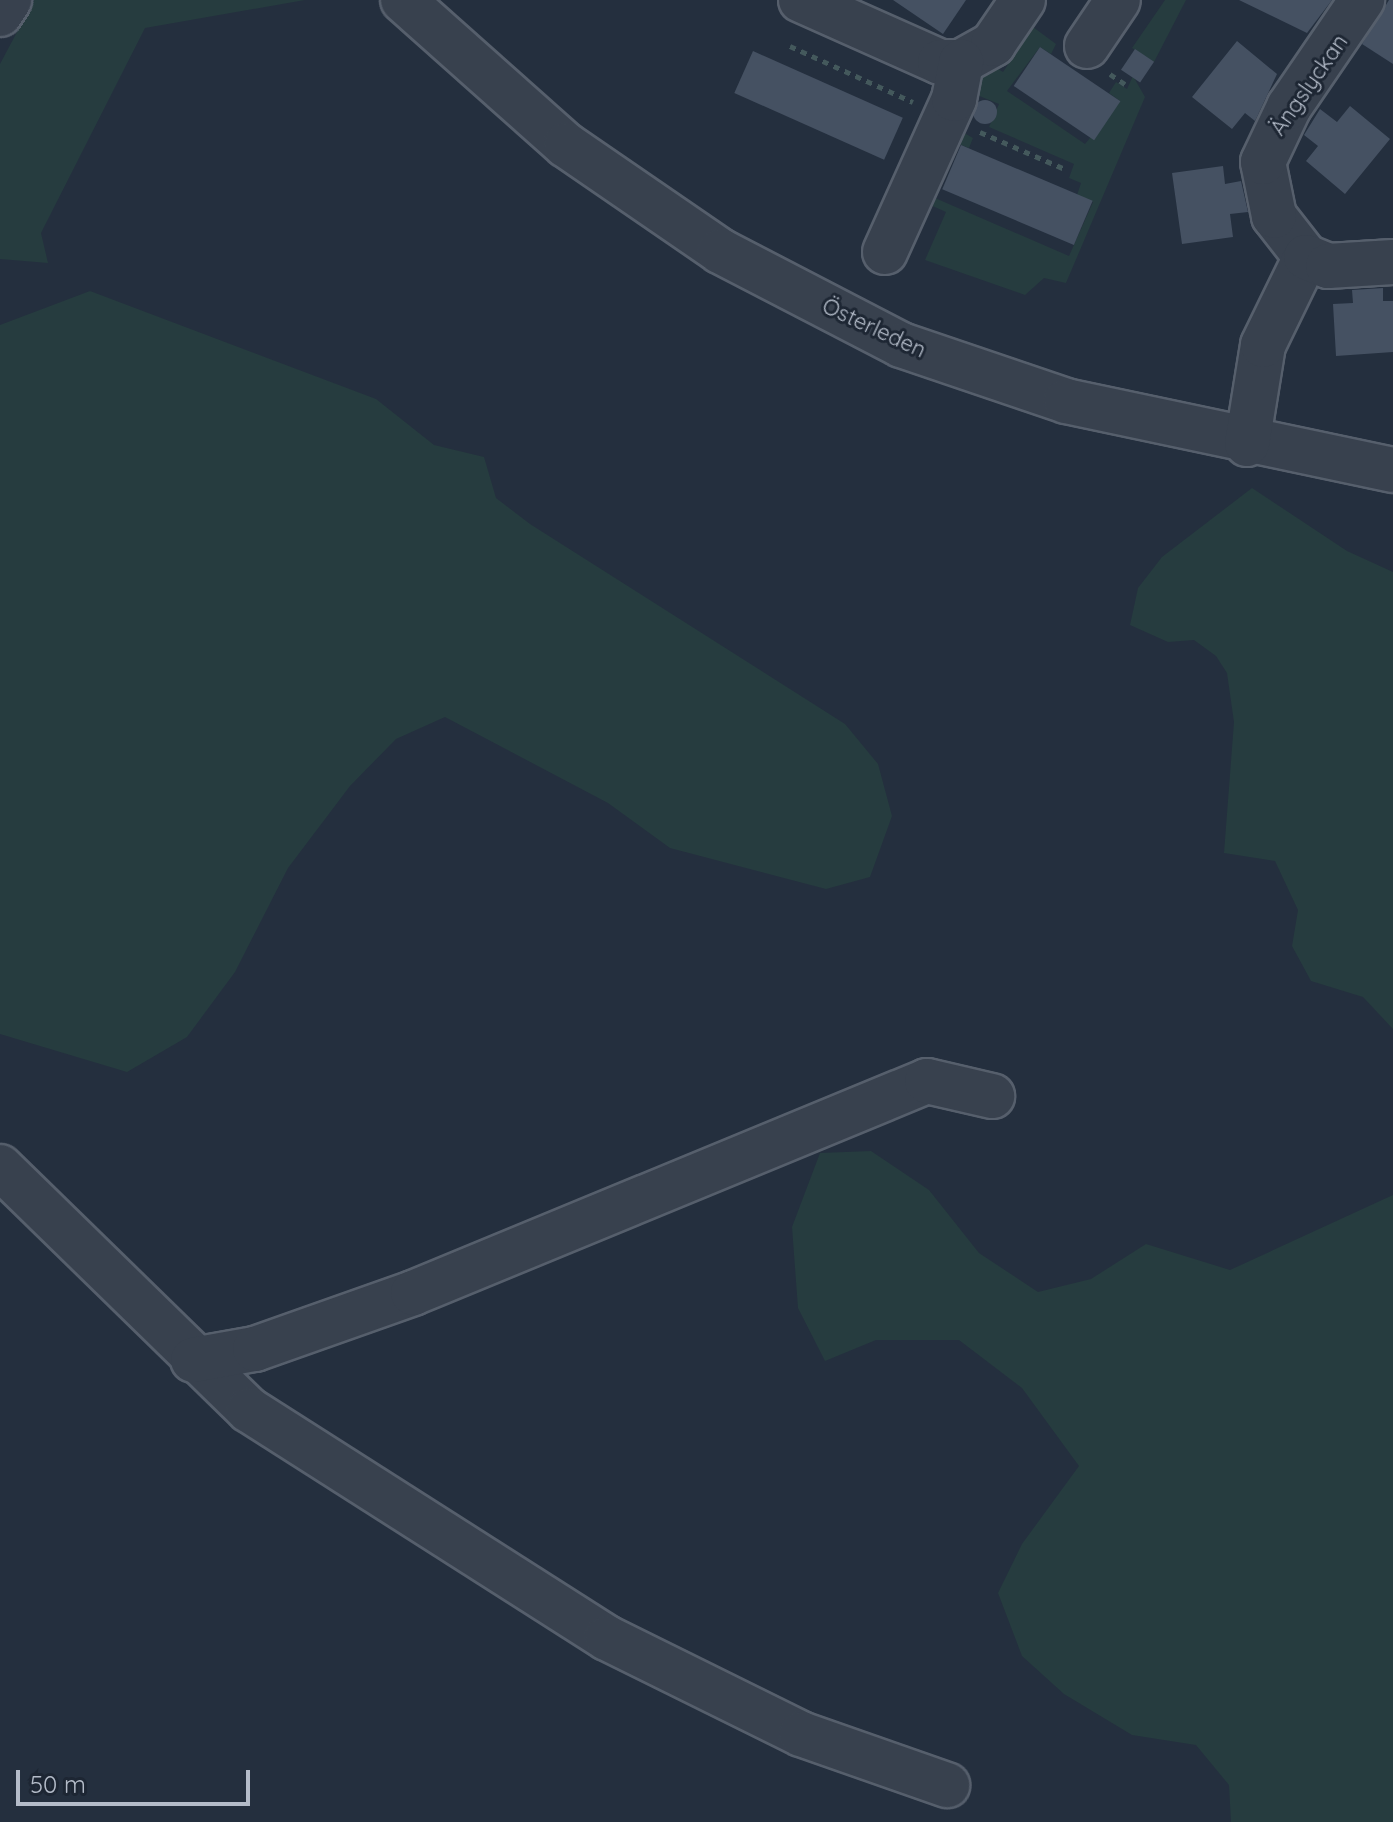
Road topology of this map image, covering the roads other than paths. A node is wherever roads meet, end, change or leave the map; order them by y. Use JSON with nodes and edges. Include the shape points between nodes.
{"nodes":[{"id":1,"x":9,"y":0,"type":"edge"},
{"id":2,"x":801,"y":0,"type":"edge"},
{"id":3,"x":1023,"y":0,"type":"edge"},
{"id":4,"x":1118,"y":0,"type":"edge"},
{"id":5,"x":1362,"y":0,"type":"edge"},
{"id":6,"x":417,"y":8,"type":"edge"},
{"id":7,"x":0,"y":14,"type":"edge"},
{"id":8,"x":1087,"y":46,"type":"dead end"},
{"id":9,"x":961,"y":62,"type":"junction"},
{"id":10,"x":885,"y":252,"type":"dead end"},
{"id":11,"x":1306,"y":257,"type":"junction"},
{"id":12,"x":1393,"y":262,"type":"edge"},
{"id":13,"x":1247,"y":444,"type":"junction"},
{"id":14,"x":1393,"y":470,"type":"edge"},
{"id":15,"x":992,"y":1096,"type":"dead end"},
{"id":16,"x":0,"y":1167,"type":"edge"},
{"id":17,"x":193,"y":1360,"type":"junction"},
{"id":18,"x":947,"y":1785,"type":"dead end"}],
"edges":[{"from":1,"to":7,"type":"street"},
{"from":2,"to":9,"type":"street","via":[[940,62]]},
{"from":3,"to":9,"type":"street","via":[[993,44]]},
{"from":4,"to":8,"type":"street"},
{"from":5,"to":11,"type":"street","name":"Ängslyckan","via":[[1289,107],[1263,162],[1274,216]]},
{"from":6,"to":13,"type":"street","name":"Österleden","via":[[566,145],[694,234],[887,338],[1066,401]]},
{"from":9,"to":10,"type":"street","via":[[954,99]]},
{"from":11,"to":12,"type":"street","via":[[1328,266]]},
{"from":11,"to":13,"type":"street","via":[[1263,345]]},
{"from":13,"to":14,"type":"street","name":"Österleden"},
{"from":15,"to":17,"type":"street","via":[[927,1081],[428,1287],[255,1349]]},
{"from":16,"to":17,"type":"street"},
{"from":17,"to":18,"type":"street","via":[[249,1410],[607,1638],[801,1734]]}]}
